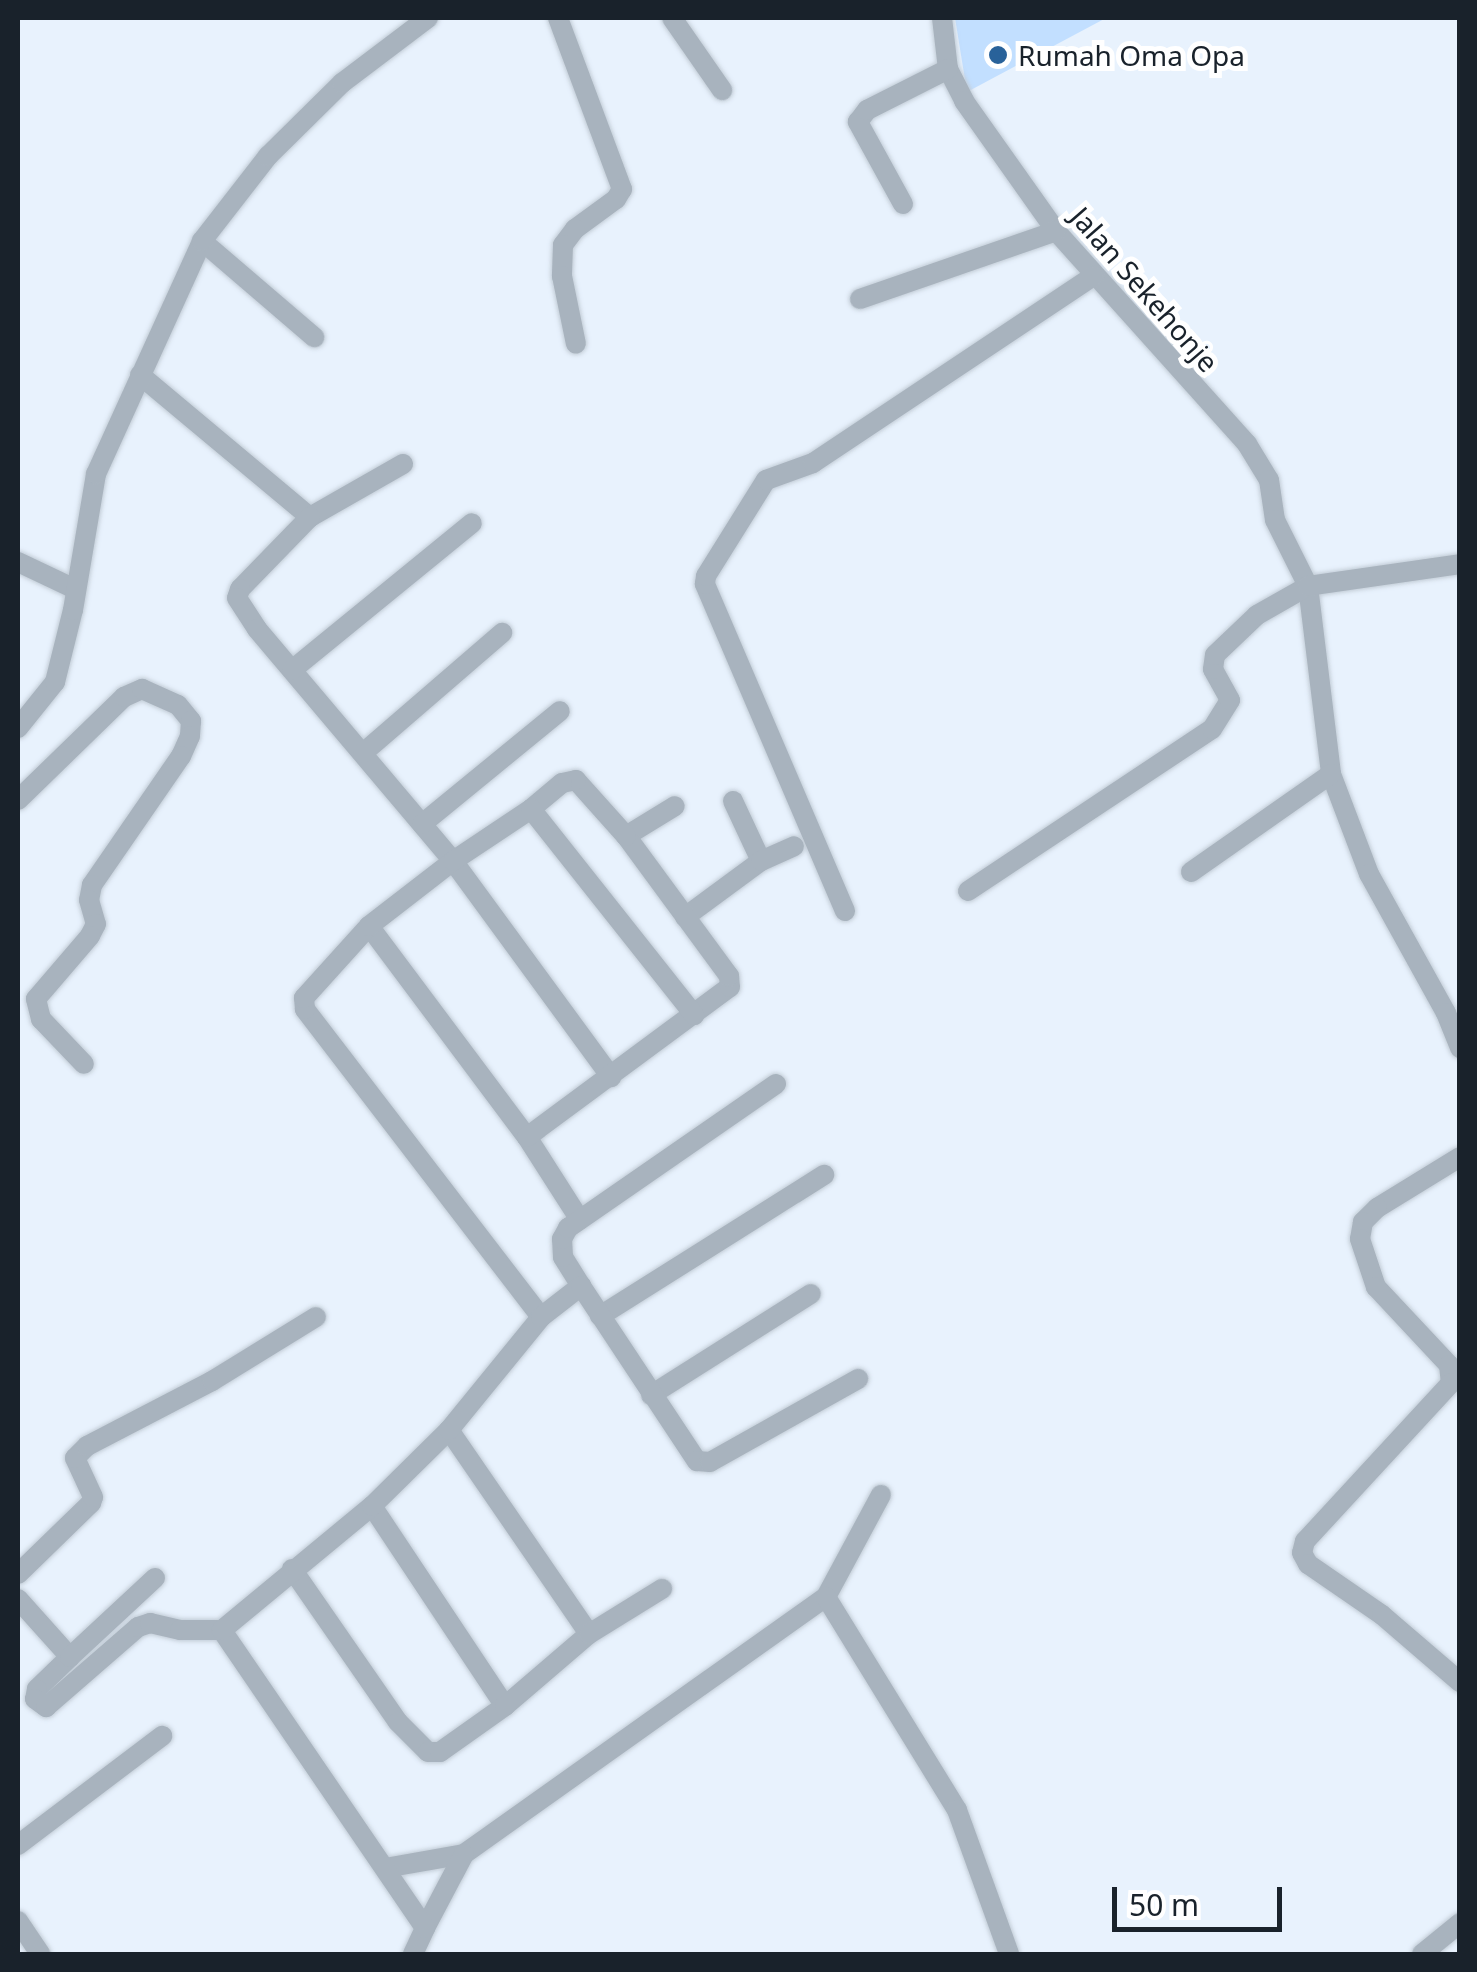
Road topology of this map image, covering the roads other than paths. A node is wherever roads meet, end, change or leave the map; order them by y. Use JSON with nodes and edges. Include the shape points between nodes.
{"nodes":[{"id":1,"x":428,"y":18,"type":"edge"},
{"id":2,"x":558,"y":18,"type":"edge"},
{"id":3,"x":672,"y":18,"type":"edge"},
{"id":4,"x":942,"y":18,"type":"edge"},
{"id":5,"x":948,"y":69,"type":"junction"},
{"id":6,"x":722,"y":90,"type":"dead end"},
{"id":7,"x":903,"y":204,"type":"dead end"},
{"id":8,"x":1056,"y":231,"type":"junction"},
{"id":9,"x":202,"y":241,"type":"junction"},
{"id":10,"x":1093,"y":276,"type":"junction"},
{"id":11,"x":860,"y":299,"type":"dead end"},
{"id":12,"x":314,"y":337,"type":"dead end"},
{"id":13,"x":576,"y":344,"type":"dead end"},
{"id":14,"x":140,"y":375,"type":"junction"},
{"id":15,"x":403,"y":464,"type":"dead end"},
{"id":16,"x":310,"y":517,"type":"junction"},
{"id":17,"x":472,"y":523,"type":"dead end"},
{"id":18,"x":18,"y":562,"type":"edge"},
{"id":19,"x":1460,"y":564,"type":"edge"},
{"id":20,"x":75,"y":589,"type":"junction"},
{"id":21,"x":1309,"y":590,"type":"junction"},
{"id":22,"x":502,"y":632,"type":"dead end"},
{"id":23,"x":292,"y":670,"type":"junction"},
{"id":24,"x":560,"y":710,"type":"dead end"},
{"id":25,"x":18,"y":728,"type":"edge"},
{"id":26,"x":363,"y":753,"type":"junction"},
{"id":27,"x":1331,"y":774,"type":"junction"},
{"id":28,"x":18,"y":800,"type":"edge"},
{"id":29,"x":733,"y":801,"type":"dead end"},
{"id":30,"x":675,"y":806,"type":"dead end"},
{"id":31,"x":532,"y":810,"type":"junction"},
{"id":32,"x":422,"y":824,"type":"junction"},
{"id":33,"x":626,"y":836,"type":"junction"},
{"id":34,"x":794,"y":846,"type":"dead end"},
{"id":35,"x":453,"y":861,"type":"junction"},
{"id":36,"x":761,"y":862,"type":"junction"},
{"id":37,"x":1191,"y":872,"type":"dead end"},
{"id":38,"x":968,"y":892,"type":"dead end"},
{"id":39,"x":845,"y":912,"type":"dead end"},
{"id":40,"x":685,"y":917,"type":"junction"},
{"id":41,"x":369,"y":926,"type":"junction"},
{"id":42,"x":694,"y":1015,"type":"junction"},
{"id":43,"x":1460,"y":1048,"type":"edge"},
{"id":44,"x":84,"y":1064,"type":"dead end"},
{"id":45,"x":611,"y":1078,"type":"junction"},
{"id":46,"x":776,"y":1084,"type":"dead end"},
{"id":47,"x":527,"y":1136,"type":"junction"},
{"id":48,"x":1460,"y":1157,"type":"edge"},
{"id":49,"x":824,"y":1175,"type":"dead end"},
{"id":50,"x":580,"y":1220,"type":"junction"},
{"id":51,"x":581,"y":1286,"type":"junction"},
{"id":52,"x":810,"y":1294,"type":"dead end"},
{"id":53,"x":600,"y":1316,"type":"junction"},
{"id":54,"x":316,"y":1317,"type":"dead end"},
{"id":55,"x":540,"y":1317,"type":"junction"},
{"id":56,"x":858,"y":1380,"type":"dead end"},
{"id":57,"x":651,"y":1394,"type":"junction"},
{"id":58,"x":449,"y":1430,"type":"junction"},
{"id":59,"x":881,"y":1495,"type":"dead end"},
{"id":60,"x":372,"y":1506,"type":"junction"},
{"id":61,"x":292,"y":1568,"type":"junction"},
{"id":62,"x":18,"y":1572,"type":"edge"},
{"id":63,"x":155,"y":1578,"type":"dead end"},
{"id":64,"x":662,"y":1588,"type":"dead end"},
{"id":65,"x":826,"y":1598,"type":"junction"},
{"id":66,"x":18,"y":1599,"type":"edge"},
{"id":67,"x":222,"y":1630,"type":"junction"},
{"id":68,"x":589,"y":1634,"type":"junction"},
{"id":69,"x":70,"y":1657,"type":"junction"},
{"id":70,"x":1460,"y":1682,"type":"edge"},
{"id":71,"x":505,"y":1706,"type":"junction"},
{"id":72,"x":162,"y":1736,"type":"dead end"},
{"id":73,"x":18,"y":1845,"type":"edge"},
{"id":74,"x":464,"y":1854,"type":"junction"},
{"id":75,"x":385,"y":1868,"type":"junction"},
{"id":76,"x":18,"y":1921,"type":"edge"},
{"id":77,"x":1460,"y":1923,"type":"edge"},
{"id":78,"x":425,"y":1928,"type":"junction"},
{"id":79,"x":40,"y":1954,"type":"edge"},
{"id":80,"x":413,"y":1954,"type":"edge"},
{"id":81,"x":1009,"y":1954,"type":"edge"},
{"id":82,"x":1422,"y":1954,"type":"edge"}],
"edges":[{"from":1,"to":9,"type":"street","via":[[317,107],[268,156]]},
{"from":2,"to":13,"type":"street","via":[[622,189],[564,245],[562,276]]},
{"from":3,"to":6,"type":"street"},
{"from":4,"to":5,"type":"street","name":"Jalan Sekehonje"},
{"from":5,"to":7,"type":"street","via":[[868,110],[858,122]]},
{"from":5,"to":8,"type":"street","name":"Jalan Sekehonje"},
{"from":8,"to":10,"type":"street","name":"Jalan Sekehonje"},
{"from":8,"to":11,"type":"street"},
{"from":9,"to":12,"type":"street"},
{"from":9,"to":14,"type":"street"},
{"from":10,"to":21,"type":"street","name":"Jalan Sekehonje","via":[[1247,444],[1269,480],[1275,520]]},
{"from":10,"to":39,"type":"street","via":[[812,463],[766,480],[706,576]]},
{"from":14,"to":16,"type":"street"},
{"from":14,"to":20,"type":"street","via":[[96,474]]},
{"from":15,"to":16,"type":"street"},
{"from":16,"to":23,"type":"street","via":[[237,598]]},
{"from":17,"to":23,"type":"street"},
{"from":18,"to":20,"type":"street"},
{"from":19,"to":21,"type":"street"},
{"from":20,"to":25,"type":"street","via":[[55,682]]},
{"from":21,"to":27,"type":"street","name":"Jalan Sekehonje"},
{"from":21,"to":38,"type":"street","via":[[1257,616],[1216,655],[1214,669],[1230,700],[1212,729]]},
{"from":22,"to":26,"type":"street"},
{"from":23,"to":26,"type":"street"},
{"from":24,"to":32,"type":"street"},
{"from":26,"to":32,"type":"street"},
{"from":27,"to":37,"type":"street"},
{"from":27,"to":43,"type":"street","name":"Jalan Sekehonje","via":[[1368,874]]},
{"from":28,"to":44,"type":"street","via":[[124,697],[142,689],[178,704],[191,721],[181,756],[92,885],[88,900],[96,924],[90,936],[36,1000],[41,1019]]},
{"from":29,"to":36,"type":"street"},
{"from":30,"to":33,"type":"street"},
{"from":31,"to":33,"type":"street","via":[[576,780]]},
{"from":31,"to":35,"type":"street"},
{"from":31,"to":42,"type":"street"},
{"from":32,"to":35,"type":"street"},
{"from":33,"to":40,"type":"street"},
{"from":34,"to":36,"type":"street"},
{"from":35,"to":41,"type":"street"},
{"from":35,"to":45,"type":"street"},
{"from":36,"to":40,"type":"street"},
{"from":40,"to":42,"type":"street","via":[[730,986]]},
{"from":41,"to":47,"type":"street"},
{"from":41,"to":55,"type":"street","via":[[310,987],[305,1009]]},
{"from":42,"to":45,"type":"street"},
{"from":45,"to":47,"type":"street"},
{"from":46,"to":50,"type":"street"},
{"from":47,"to":50,"type":"street"},
{"from":48,"to":70,"type":"street","via":[[1377,1208],[1363,1222],[1360,1240],[1376,1287],[1449,1365],[1452,1383],[1304,1541],[1302,1554]]},
{"from":49,"to":53,"type":"street"},
{"from":50,"to":51,"type":"street","via":[[568,1228],[561,1247]]},
{"from":51,"to":53,"type":"street"},
{"from":51,"to":55,"type":"street"},
{"from":52,"to":57,"type":"street"},
{"from":53,"to":57,"type":"street"},
{"from":54,"to":62,"type":"street","via":[[87,1446],[75,1458],[91,1503]]},
{"from":55,"to":58,"type":"street"},
{"from":56,"to":57,"type":"street","via":[[710,1462],[688,1453]]},
{"from":58,"to":60,"type":"street"},
{"from":58,"to":68,"type":"street"},
{"from":59,"to":65,"type":"street"},
{"from":60,"to":61,"type":"street"},
{"from":60,"to":71,"type":"street"},
{"from":61,"to":67,"type":"street"},
{"from":61,"to":71,"type":"street","via":[[398,1722],[428,1752],[440,1752]]},
{"from":63,"to":69,"type":"street"},
{"from":64,"to":68,"type":"street"},
{"from":65,"to":74,"type":"street"},
{"from":65,"to":81,"type":"street","via":[[957,1810]]},
{"from":66,"to":69,"type":"street"},
{"from":67,"to":69,"type":"street","via":[[138,1627],[50,1707],[41,1705],[37,1689]]},
{"from":67,"to":75,"type":"street"},
{"from":68,"to":71,"type":"street"},
{"from":72,"to":73,"type":"street"},
{"from":74,"to":75,"type":"street"},
{"from":74,"to":78,"type":"street"},
{"from":75,"to":78,"type":"street"},
{"from":76,"to":79,"type":"street"},
{"from":77,"to":82,"type":"street"},
{"from":78,"to":80,"type":"street"}]}
